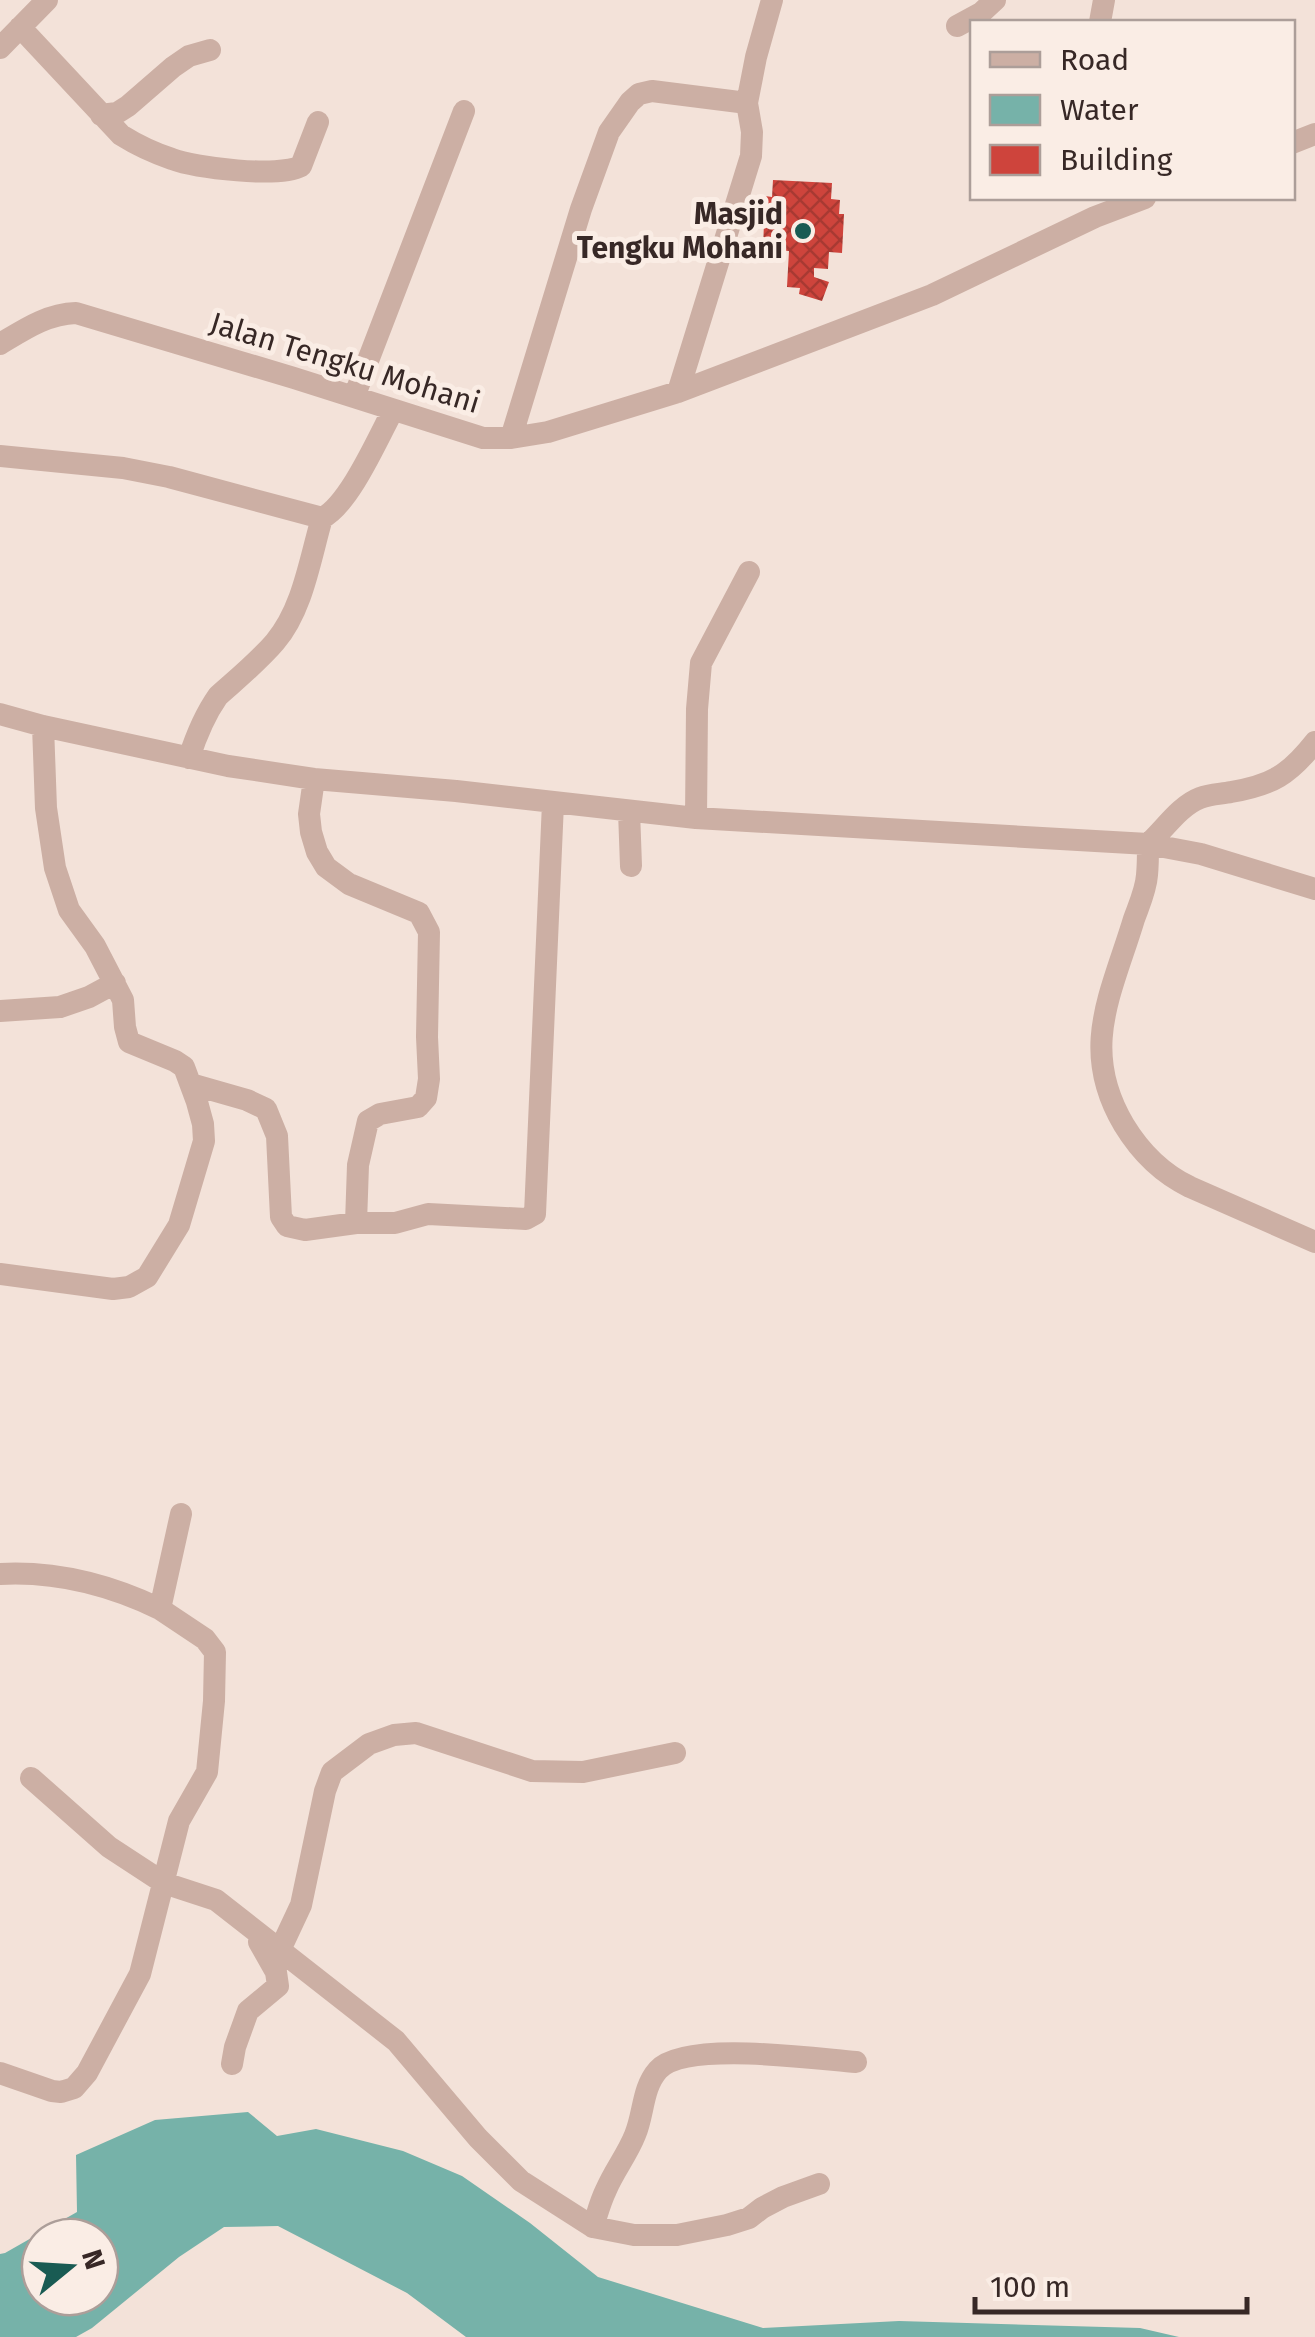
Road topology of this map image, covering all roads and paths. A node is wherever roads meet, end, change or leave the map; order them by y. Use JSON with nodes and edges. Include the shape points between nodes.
{"nodes":[{"id":1,"x":47,"y":0,"type":"edge"},
{"id":2,"x":772,"y":0,"type":"edge"},
{"id":3,"x":995,"y":0,"type":"edge"},
{"id":4,"x":956,"y":26,"type":"dead end"},
{"id":5,"x":20,"y":27,"type":"junction"},
{"id":6,"x":0,"y":48,"type":"edge"},
{"id":7,"x":210,"y":50,"type":"dead end"},
{"id":8,"x":747,"y":103,"type":"junction"},
{"id":9,"x":464,"y":111,"type":"dead end"},
{"id":10,"x":102,"y":115,"type":"junction"},
{"id":11,"x":318,"y":122,"type":"dead end"},
{"id":12,"x":1137,"y":200,"type":"edge"},
{"id":13,"x":0,"y":344,"type":"edge"},
{"id":14,"x":678,"y":392,"type":"junction"},
{"id":15,"x":354,"y":397,"type":"junction"},
{"id":16,"x":393,"y":410,"type":"junction"},
{"id":17,"x":511,"y":438,"type":"junction"},
{"id":18,"x":0,"y":456,"type":"edge"},
{"id":19,"x":322,"y":518,"type":"junction"},
{"id":20,"x":748,"y":572,"type":"dead end"},
{"id":21,"x":0,"y":714,"type":"edge"},
{"id":22,"x":42,"y":726,"type":"junction"},
{"id":23,"x":1315,"y":742,"type":"edge"},
{"id":24,"x":188,"y":758,"type":"junction"},
{"id":25,"x":314,"y":779,"type":"junction"},
{"id":26,"x":552,"y":803,"type":"junction"},
{"id":27,"x":629,"y":811,"type":"junction"},
{"id":28,"x":696,"y":818,"type":"junction"},
{"id":29,"x":1148,"y":844,"type":"junction"},
{"id":30,"x":631,"y":866,"type":"dead end"},
{"id":31,"x":1315,"y":888,"type":"edge"},
{"id":32,"x":115,"y":983,"type":"junction"},
{"id":33,"x":0,"y":1011,"type":"edge"},
{"id":34,"x":191,"y":1084,"type":"junction"},
{"id":35,"x":356,"y":1223,"type":"junction"},
{"id":36,"x":1315,"y":1242,"type":"edge"},
{"id":37,"x":0,"y":1274,"type":"edge"},
{"id":38,"x":181,"y":1514,"type":"dead end"},
{"id":39,"x":0,"y":1574,"type":"edge"},
{"id":40,"x":160,"y":1608,"type":"junction"},
{"id":41,"x":675,"y":1752,"type":"dead end"},
{"id":42,"x":31,"y":1778,"type":"dead end"},
{"id":43,"x":164,"y":1883,"type":"junction"},
{"id":44,"x":252,"y":1930,"type":"junction"},
{"id":45,"x":279,"y":1952,"type":"junction"},
{"id":46,"x":856,"y":2062,"type":"dead end"},
{"id":47,"x":232,"y":2064,"type":"dead end"},
{"id":48,"x":0,"y":2072,"type":"edge"},
{"id":49,"x":819,"y":2184,"type":"dead end"},
{"id":50,"x":593,"y":2227,"type":"junction"}],
"edges":[{"from":1,"to":5,"type":"street"},
{"from":2,"to":8,"type":"street"},
{"from":3,"to":4,"type":"street"},
{"from":5,"to":6,"type":"street"},
{"from":5,"to":10,"type":"street"},
{"from":7,"to":10,"type":"street","via":[[189,56],[128,106]]},
{"from":8,"to":14,"type":"street","via":[[751,156]]},
{"from":8,"to":17,"type":"street","via":[[652,91],[630,102],[609,132]]},
{"from":9,"to":15,"type":"street"},
{"from":10,"to":11,"type":"street","via":[[121,135],[174,160],[281,172],[300,166]]},
{"from":12,"to":14,"type":"street","name":"Jalan Tengku Mohani","via":[[932,295]]},
{"from":13,"to":15,"type":"street","name":"Jalan Tengku Mohani","via":[[41,320],[76,313]]},
{"from":14,"to":17,"type":"street","name":"Jalan Tengku Mohani"},
{"from":15,"to":16,"type":"street","name":"Jalan Tengku Mohani"},
{"from":16,"to":17,"type":"street","name":"Jalan Tengku Mohani","via":[[483,438]]},
{"from":16,"to":19,"type":"street","via":[[346,496]]},
{"from":18,"to":19,"type":"street","via":[[124,468]]},
{"from":19,"to":24,"type":"street","via":[[295,608],[276,641],[218,696]]},
{"from":20,"to":28,"type":"street","via":[[701,663]]},
{"from":21,"to":22,"type":"street"},
{"from":22,"to":24,"type":"street"},
{"from":22,"to":32,"type":"street","via":[[55,868],[69,910]]},
{"from":23,"to":29,"type":"street","via":[[1280,779],[1197,798]]},
{"from":24,"to":25,"type":"street"},
{"from":25,"to":26,"type":"street"},
{"from":25,"to":35,"type":"street","via":[[309,814],[326,867],[349,884],[419,913],[429,932],[426,1098],[418,1107],[368,1120]]},
{"from":26,"to":27,"type":"street"},
{"from":26,"to":35,"type":"street","via":[[536,1214],[428,1214]]},
{"from":27,"to":28,"type":"street"},
{"from":27,"to":30,"type":"street"},
{"from":28,"to":29,"type":"street"},
{"from":29,"to":31,"type":"street"},
{"from":29,"to":36,"type":"street","via":[[1148,878],[1100,1035],[1112,1104],[1148,1159],[1170,1177]]},
{"from":32,"to":33,"type":"street","via":[[60,1007]]},
{"from":32,"to":34,"type":"street","via":[[129,1042],[175,1060]]},
{"from":34,"to":35,"type":"street","via":[[266,1109],[277,1136],[287,1226]]},
{"from":34,"to":37,"type":"street","via":[[204,1141],[179,1225],[147,1277],[113,1289]]},
{"from":38,"to":40,"type":"street"},
{"from":39,"to":40,"type":"street","via":[[94,1582]]},
{"from":40,"to":43,"type":"street","via":[[205,1639],[216,1663],[206,1772],[179,1821]]},
{"from":41,"to":45,"type":"street","via":[[583,1772],[532,1771],[416,1734],[369,1744],[332,1772],[301,1905]]},
{"from":42,"to":43,"type":"street","via":[[109,1847]]},
{"from":43,"to":44,"type":"street","via":[[216,1900]]},
{"from":43,"to":48,"type":"street","via":[[140,1974],[74,2088],[61,2092]]},
{"from":44,"to":45,"type":"street"},
{"from":44,"to":47,"type":"street","via":[[278,1986],[248,2011]]},
{"from":45,"to":50,"type":"street","via":[[396,2042],[521,2180]]},
{"from":46,"to":50,"type":"street","via":[[743,2053],[683,2057],[658,2069]]},
{"from":49,"to":50,"type":"street","via":[[749,2218],[676,2235]]}]}
